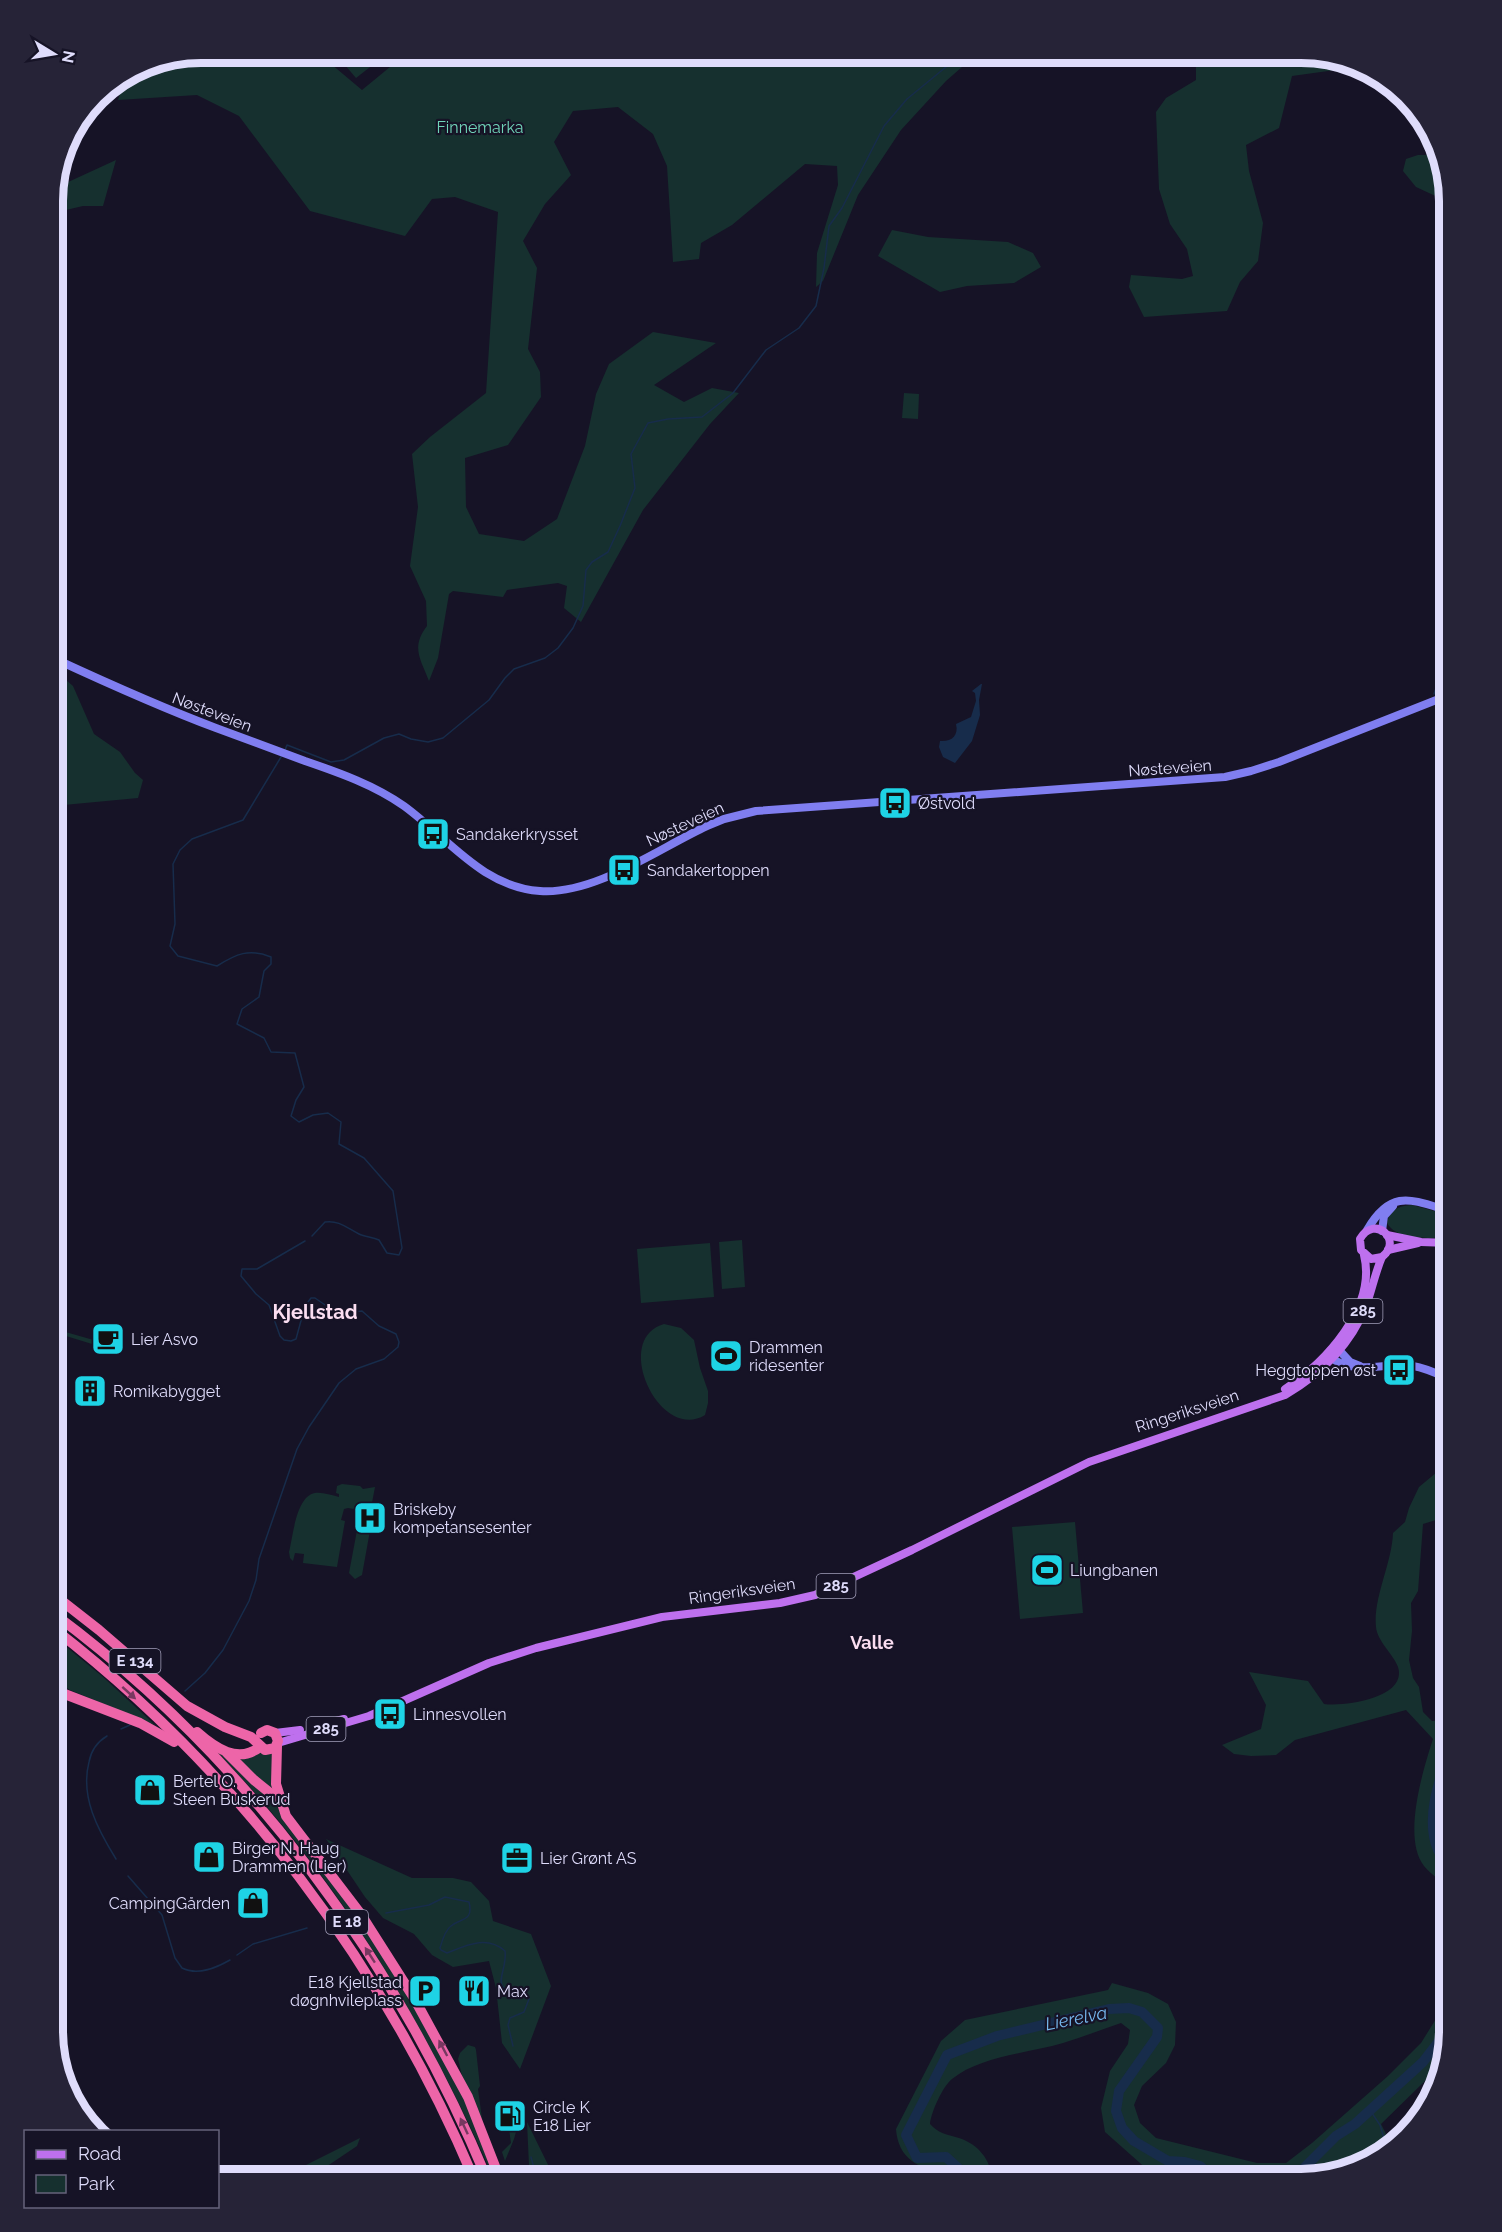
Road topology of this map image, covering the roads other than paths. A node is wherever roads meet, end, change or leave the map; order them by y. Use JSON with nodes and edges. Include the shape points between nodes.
{"nodes":[{"id":1,"x":63,"y":662,"type":"edge"},
{"id":2,"x":1439,"y":699,"type":"edge"},
{"id":3,"x":1396,"y":1203,"type":"junction"},
{"id":4,"x":1439,"y":1208,"type":"edge"},
{"id":5,"x":1367,"y":1230,"type":"junction"},
{"id":6,"x":1384,"y":1233,"type":"junction"},
{"id":7,"x":1421,"y":1242,"type":"junction"},
{"id":8,"x":1439,"y":1243,"type":"edge"},
{"id":9,"x":1385,"y":1254,"type":"junction"},
{"id":10,"x":1364,"y":1255,"type":"junction"},
{"id":11,"x":1335,"y":1353,"type":"junction"},
{"id":12,"x":1439,"y":1375,"type":"edge"},
{"id":13,"x":63,"y":1602,"type":"edge"},
{"id":14,"x":63,"y":1621,"type":"edge"},
{"id":15,"x":63,"y":1637,"type":"edge"},
{"id":16,"x":63,"y":1695,"type":"edge"},
{"id":17,"x":156,"y":1700,"type":"junction"},
{"id":18,"x":260,"y":1740,"type":"junction"},
{"id":19,"x":276,"y":1741,"type":"junction"},
{"id":20,"x":226,"y":1752,"type":"junction"},
{"id":21,"x":211,"y":1772,"type":"junction"},
{"id":22,"x":280,"y":1801,"type":"junction"},
{"id":23,"x":469,"y":2169,"type":"edge"},
{"id":24,"x":483,"y":2169,"type":"edge"},
{"id":25,"x":496,"y":2169,"type":"edge"}],
"edges":[{"from":1,"to":2,"type":"main road","name":"Nøsteveien","via":[[160,706],[379,791],[494,878],[522,888],[549,891],[605,876],[737,815],[797,807],[1225,777],[1279,762]]},
{"from":3,"to":4,"type":"main road","via":[[1415,1201]]},
{"from":3,"to":5,"type":"main road","via":[[1381,1210]]},
{"from":3,"to":6,"type":"main road","via":[[1384,1216]]},
{"from":5,"to":6,"type":"main road"},
{"from":5,"to":10,"type":"main road","number":"285","via":[[1359,1243]]},
{"from":6,"to":7,"type":"main road"},
{"from":6,"to":9,"type":"main road","number":"285","via":[[1390,1242]]},
{"from":7,"to":8,"type":"main road"},
{"from":7,"to":9,"type":"main road"},
{"from":9,"to":10,"type":"main road","via":[[1372,1259]]},
{"from":9,"to":11,"type":"main road","name":"Ringeriksveien","number":"285","via":[[1363,1313],[1351,1336]]},
{"from":10,"to":11,"type":"main road","name":"Ringeriksveien","number":"285","via":[[1366,1272],[1359,1304]]},
{"from":11,"to":12,"type":"main road","via":[[1346,1366],[1414,1366]]},
{"from":11,"to":19,"type":"main road","name":"Ringeriksveien","number":"285","via":[[1270,1399],[1089,1462],[815,1595],[654,1619],[536,1648],[489,1663],[373,1713],[294,1731]]},
{"from":13,"to":18,"type":"highway","number":"E 134","via":[[194,1711]]},
{"from":14,"to":17,"type":"highway","number":"E 18"},
{"from":15,"to":21,"type":"highway","number":"E 18","one_way":true,"via":[[138,1701]]},
{"from":16,"to":21,"type":"highway","number":"E 18","via":[[162,1734],[198,1766]]},
{"from":17,"to":20,"type":"highway","number":"E 18"},
{"from":24,"to":17,"type":"highway","number":"E 18","one_way":true,"via":[[420,2039],[347,1921],[259,1807]]},
{"from":18,"to":19,"type":"highway","number":"E 134","via":[[270,1750]]},
{"from":18,"to":19,"type":"highway","number":"E 134","via":[[267,1730]]},
{"from":18,"to":20,"type":"highway","via":[[244,1755]]},
{"from":19,"to":22,"type":"highway","number":"E 18"},
{"from":20,"to":22,"type":"highway","number":"E 18"},
{"from":21,"to":23,"type":"highway","number":"E 18","via":[[290,1864],[367,1973],[427,2077]]},
{"from":25,"to":22,"type":"highway","number":"E 18","one_way":true,"via":[[468,2097],[414,1998],[360,1913],[292,1825]]}]}
